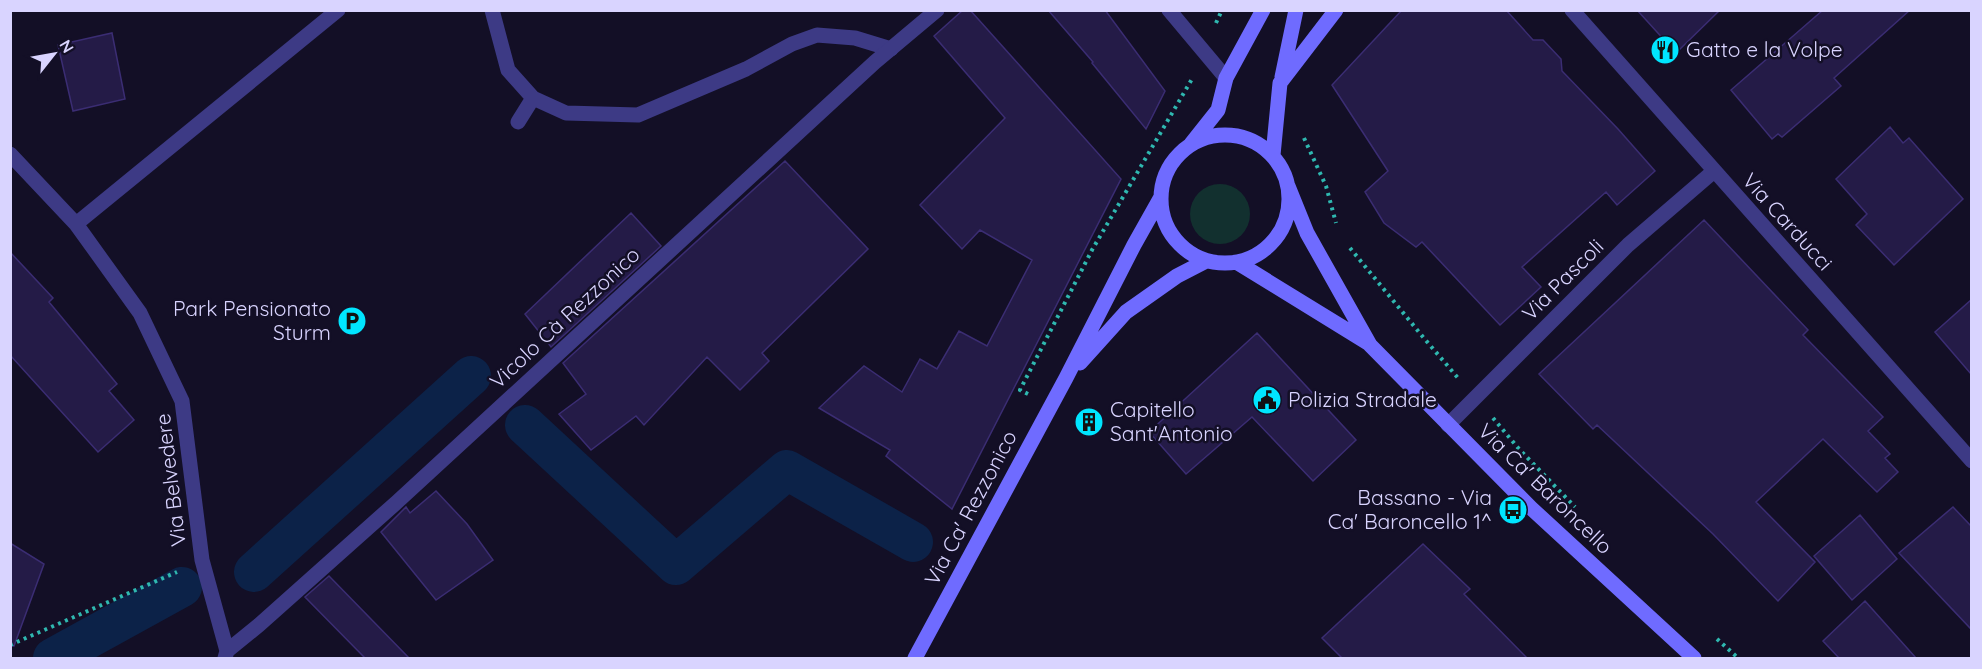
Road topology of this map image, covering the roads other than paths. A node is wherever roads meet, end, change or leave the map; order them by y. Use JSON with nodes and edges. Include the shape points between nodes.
{"nodes":[{"id":1,"x":338,"y":10,"type":"edge"},
{"id":2,"x":492,"y":10,"type":"edge"},
{"id":3,"x":937,"y":10,"type":"edge"},
{"id":4,"x":1169,"y":10,"type":"edge"},
{"id":5,"x":1263,"y":10,"type":"edge"},
{"id":6,"x":1296,"y":10,"type":"edge"},
{"id":7,"x":1336,"y":10,"type":"edge"},
{"id":8,"x":1572,"y":10,"type":"edge"},
{"id":9,"x":891,"y":49,"type":"junction"},
{"id":10,"x":1226,"y":78,"type":"junction"},
{"id":11,"x":1280,"y":83,"type":"junction"},
{"id":12,"x":533,"y":98,"type":"junction"},
{"id":13,"x":518,"y":122,"type":"dead end"},
{"id":14,"x":1190,"y":146,"type":"junction"},
{"id":15,"x":10,"y":154,"type":"edge"},
{"id":16,"x":1273,"y":155,"type":"junction"},
{"id":17,"x":1713,"y":171,"type":"junction"},
{"id":18,"x":1288,"y":186,"type":"junction"},
{"id":19,"x":1161,"y":197,"type":"junction"},
{"id":20,"x":76,"y":224,"type":"junction"},
{"id":21,"x":1206,"y":261,"type":"junction"},
{"id":22,"x":1238,"y":263,"type":"junction"},
{"id":23,"x":1370,"y":345,"type":"junction"},
{"id":24,"x":1066,"y":378,"type":"junction"},
{"id":25,"x":1448,"y":425,"type":"junction"},
{"id":26,"x":1971,"y":461,"type":"edge"},
{"id":27,"x":226,"y":655,"type":"edge"},
{"id":28,"x":915,"y":658,"type":"edge"},
{"id":29,"x":1694,"y":658,"type":"edge"}],
"edges":[{"from":1,"to":20,"type":"street"},
{"from":2,"to":12,"type":"street","via":[[508,70]]},
{"from":3,"to":9,"type":"street","name":"Vicolo Cà Rezzonico"},
{"from":4,"to":10,"type":"street"},
{"from":5,"to":10,"type":"main road"},
{"from":6,"to":11,"type":"main road"},
{"from":7,"to":11,"type":"main road"},
{"from":8,"to":17,"type":"street","name":"Via Carducci"},
{"from":9,"to":12,"type":"street","via":[[855,38],[817,35],[638,116],[566,113]]},
{"from":9,"to":27,"type":"street","name":"Vicolo Cà Rezzonico"},
{"from":10,"to":14,"type":"main road","via":[[1218,110]]},
{"from":11,"to":16,"type":"main road"},
{"from":12,"to":13,"type":"street"},
{"from":14,"to":16,"type":"main road","name":"Via Ca' Rezzonico","via":[[1208,137],[1229,135],[1248,139]]},
{"from":14,"to":19,"type":"main road","name":"Via Ca' Rezzonico","via":[[1175,159],[1165,177]]},
{"from":15,"to":20,"type":"street","name":"Via Belvedere"},
{"from":16,"to":18,"type":"main road","name":"Via Ca' Rezzonico"},
{"from":17,"to":25,"type":"street","name":"Via Pascoli","via":[[1628,245]]},
{"from":17,"to":26,"type":"street","name":"Via Carducci"},
{"from":18,"to":22,"type":"main road","name":"Via Ca' Rezzonico","via":[[1284,226],[1273,243],[1257,256]]},
{"from":18,"to":23,"type":"main road","name":"Via Ca' Baroncello","via":[[1307,233]]},
{"from":19,"to":21,"type":"main road","name":"Via Ca' Rezzonico","via":[[1162,214],[1178,243]]},
{"from":19,"to":24,"type":"main road","name":"Via Ca' Rezzonico"},
{"from":20,"to":27,"type":"street","name":"Via Belvedere","via":[[140,313],[182,401],[202,560]]},
{"from":21,"to":22,"type":"main road","name":"Via Ca' Rezzonico"},
{"from":21,"to":24,"type":"main road","name":"Via Ca' Rezzonico","via":[[1126,312]]},
{"from":22,"to":23,"type":"main road","name":"Via Ca' Baroncello"},
{"from":23,"to":25,"type":"main road","name":"Via Ca' Baroncello"},
{"from":24,"to":28,"type":"main road","name":"Via Ca' Rezzonico"},
{"from":25,"to":29,"type":"main road","name":"Via Ca' Baroncello"}]}
